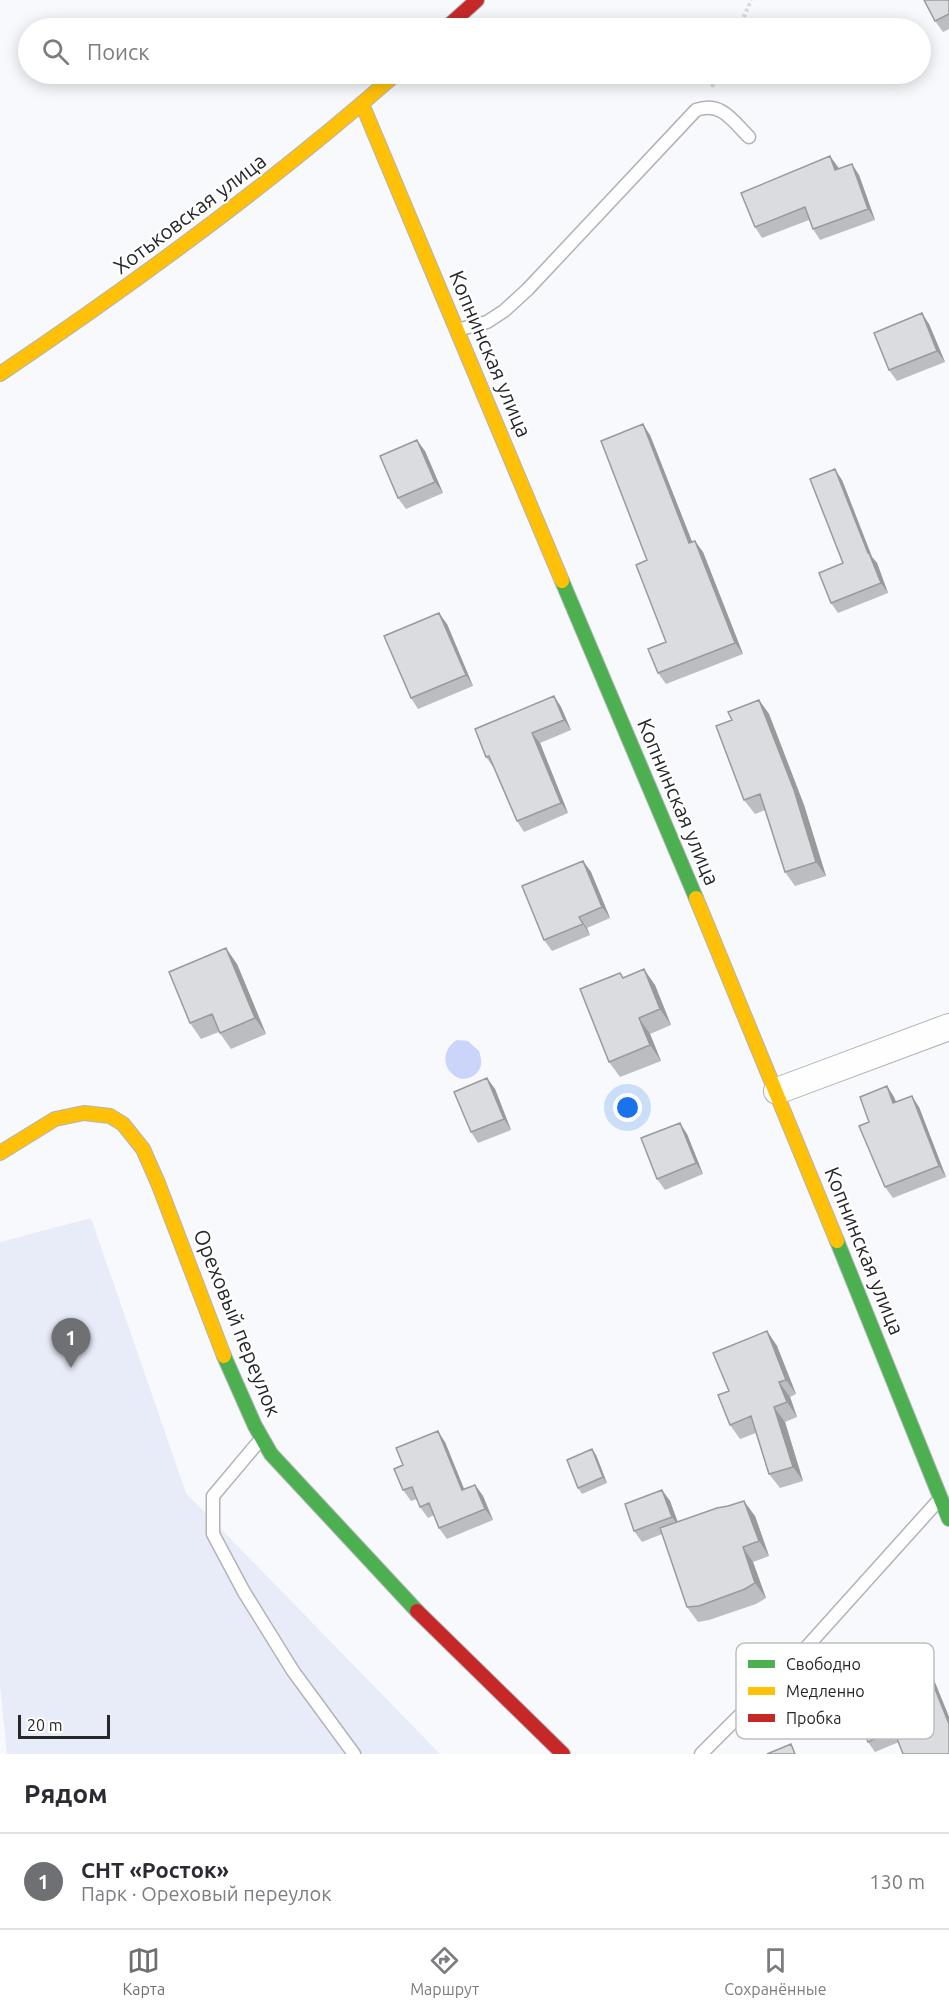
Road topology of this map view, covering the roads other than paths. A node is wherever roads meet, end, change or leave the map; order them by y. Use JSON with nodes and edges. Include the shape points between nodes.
{"nodes":[{"id":1,"x":477,"y":0,"type":"edge"},
{"id":2,"x":457,"y":18,"type":"edge"},
{"id":3,"x":385,"y":84,"type":"edge"},
{"id":4,"x":362,"y":104,"type":"junction"},
{"id":5,"x":749,"y":137,"type":"dead end"},
{"id":6,"x":457,"y":330,"type":"junction"},
{"id":7,"x":0,"y":374,"type":"edge"},
{"id":8,"x":949,"y":1027,"type":"edge"},
{"id":9,"x":777,"y":1091,"type":"junction"},
{"id":10,"x":0,"y":1153,"type":"edge"},
{"id":11,"x":262,"y":1438,"type":"junction"},
{"id":12,"x":940,"y":1498,"type":"junction"},
{"id":13,"x":949,"y":1519,"type":"edge"},
{"id":14,"x":810,"y":1643,"type":"edge"},
{"id":15,"x":736,"y":1719,"type":"edge"},
{"id":16,"x":354,"y":1754,"type":"edge"},
{"id":17,"x":563,"y":1754,"type":"edge"},
{"id":18,"x":701,"y":1754,"type":"edge"}],
"edges":[{"from":1,"to":2,"type":"street"},
{"from":3,"to":4,"type":"street","name":"Хотьковская улица"},
{"from":4,"to":6,"type":"street","name":"Копнинская улица"},
{"from":4,"to":7,"type":"street","name":"Хотьковская улица","via":[[245,201],[112,299]]},
{"from":5,"to":6,"type":"lane","via":[[722,110],[707,106],[696,110],[528,289],[487,322]]},
{"from":6,"to":9,"type":"street","name":"Копнинская улица"},
{"from":8,"to":9,"type":"street"},
{"from":9,"to":12,"type":"street","name":"Копнинская улица"},
{"from":10,"to":11,"type":"street","name":"Ореховый переулок","via":[[55,1119],[84,1113],[110,1116],[123,1124],[143,1149],[234,1382]]},
{"from":11,"to":16,"type":"lane","via":[[213,1496],[213,1534],[293,1671]]},
{"from":11,"to":17,"type":"street","name":"Ореховый переулок","via":[[271,1454],[312,1500],[422,1616]]},
{"from":12,"to":13,"type":"street","name":"Копнинская улица"},
{"from":12,"to":14,"type":"lane"},
{"from":15,"to":18,"type":"lane"}]}
